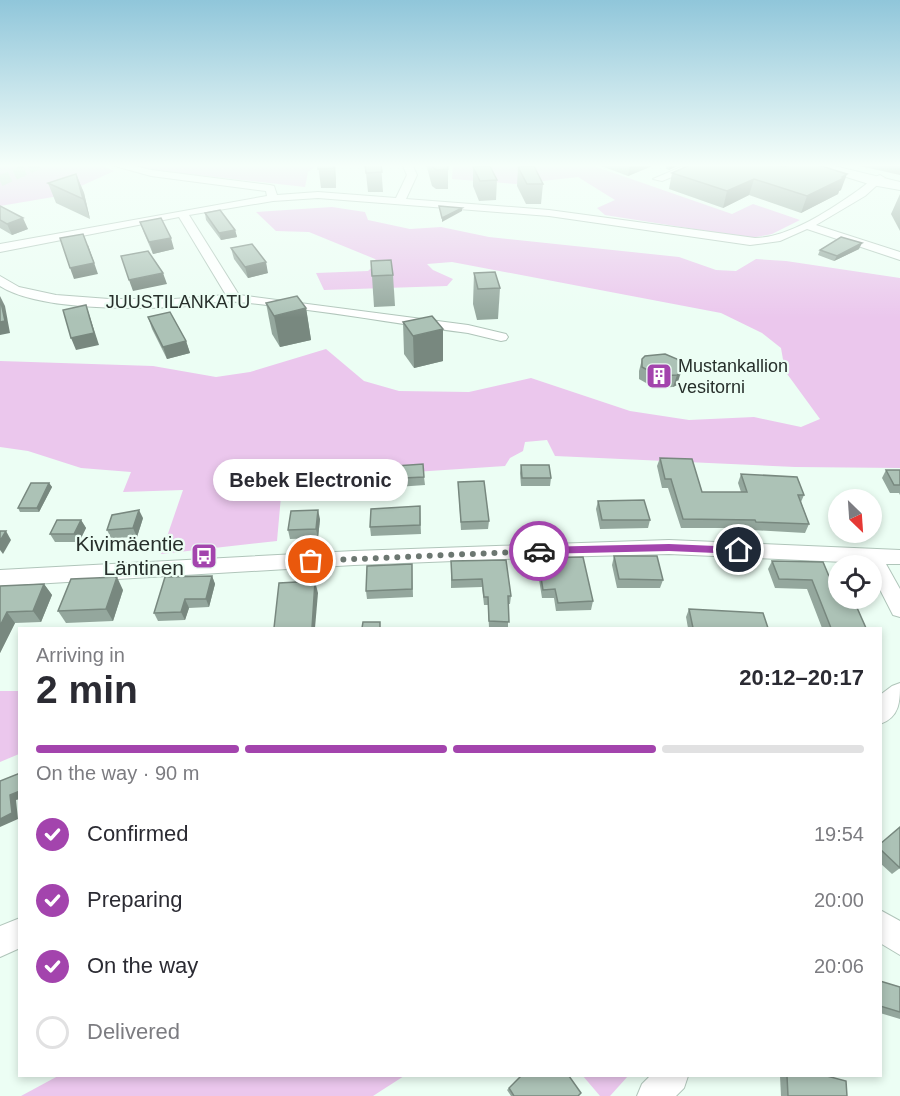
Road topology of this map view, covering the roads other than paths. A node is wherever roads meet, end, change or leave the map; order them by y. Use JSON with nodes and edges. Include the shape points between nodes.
{"nodes":[{"id":1,"x":171,"y":215,"type":"edge"},
{"id":2,"x":183,"y":215,"type":"edge"},
{"id":3,"x":564,"y":215,"type":"edge"},
{"id":4,"x":823,"y":215,"type":"edge"},
{"id":5,"x":805,"y":225,"type":"junction"},
{"id":6,"x":0,"y":248,"type":"edge"},
{"id":7,"x":900,"y":256,"type":"edge"},
{"id":8,"x":0,"y":280,"type":"edge"},
{"id":9,"x":235,"y":298,"type":"junction"},
{"id":10,"x":501,"y":338,"type":"dead end"},
{"id":11,"x":849,"y":555,"type":"edge"},
{"id":12,"x":882,"y":556,"type":"edge"},
{"id":13,"x":900,"y":556,"type":"edge"},
{"id":14,"x":882,"y":575,"type":"edge"},
{"id":15,"x":0,"y":578,"type":"edge"},
{"id":16,"x":900,"y":609,"type":"edge"},
{"id":17,"x":900,"y":693,"type":"edge"},
{"id":18,"x":882,"y":711,"type":"edge"},
{"id":19,"x":882,"y":926,"type":"edge"},
{"id":20,"x":18,"y":933,"type":"edge"},
{"id":21,"x":900,"y":940,"type":"edge"},
{"id":22,"x":0,"y":942,"type":"edge"},
{"id":23,"x":671,"y":1077,"type":"edge"},
{"id":24,"x":654,"y":1096,"type":"edge"}],
"edges":[{"from":1,"to":6,"type":"street"},
{"from":2,"to":9,"type":"street"},
{"from":3,"to":5,"type":"street","via":[[752,242],[777,239]]},
{"from":4,"to":5,"type":"street"},
{"from":5,"to":7,"type":"street"},
{"from":8,"to":9,"type":"street","name":"JUUSTILANKATU","via":[[15,290],[56,299],[174,303]]},
{"from":9,"to":10,"type":"street","name":"JUUSTILANKATU","via":[[468,329]]},
{"from":11,"to":15,"type":"street","via":[[669,547],[354,558]]},
{"from":12,"to":13,"type":"street"},
{"from":14,"to":16,"type":"street"},
{"from":17,"to":18,"type":"street"},
{"from":19,"to":21,"type":"street"},
{"from":20,"to":22,"type":"street"},
{"from":23,"to":24,"type":"street"}]}
